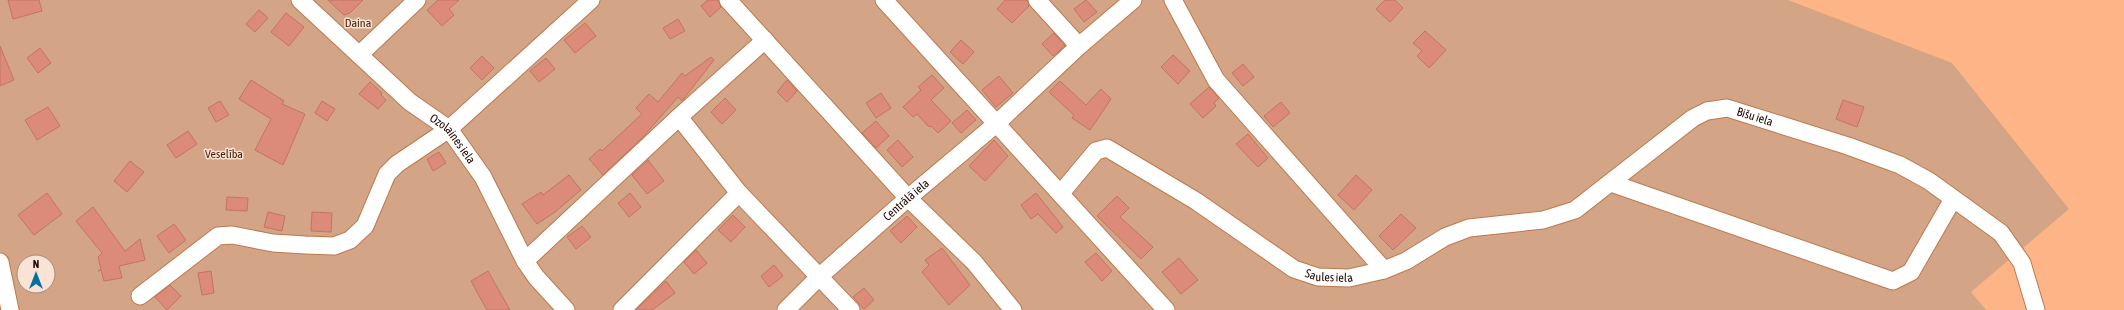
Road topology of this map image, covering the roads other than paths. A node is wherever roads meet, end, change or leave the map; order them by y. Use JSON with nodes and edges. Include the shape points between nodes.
{"nodes":[{"id":1,"x":300,"y":0,"type":"edge"},
{"id":2,"x":417,"y":0,"type":"edge"},
{"id":3,"x":591,"y":0,"type":"edge"},
{"id":4,"x":728,"y":0,"type":"edge"},
{"id":5,"x":884,"y":0,"type":"edge"},
{"id":6,"x":1037,"y":0,"type":"edge"},
{"id":7,"x":1133,"y":0,"type":"edge"},
{"id":8,"x":1173,"y":0,"type":"edge"},
{"id":9,"x":765,"y":40,"type":"junction"},
{"id":10,"x":1079,"y":46,"type":"junction"},
{"id":11,"x":359,"y":55,"type":"junction"},
{"id":12,"x":679,"y":117,"type":"junction"},
{"id":13,"x":996,"y":124,"type":"junction"},
{"id":14,"x":448,"y":129,"type":"junction"},
{"id":15,"x":1611,"y":183,"type":"junction"},
{"id":16,"x":739,"y":193,"type":"junction"},
{"id":17,"x":1061,"y":193,"type":"junction"},
{"id":18,"x":908,"y":198,"type":"junction"},
{"id":19,"x":1953,"y":199,"type":"junction"},
{"id":20,"x":1575,"y":210,"type":"joint"},
{"id":21,"x":525,"y":261,"type":"junction"},
{"id":22,"x":0,"y":262,"type":"edge"},
{"id":23,"x":1384,"y":270,"type":"junction"},
{"id":24,"x":820,"y":276,"type":"junction"},
{"id":25,"x":140,"y":296,"type":"dead end"},
{"id":26,"x":10,"y":310,"type":"edge"},
{"id":27,"x":566,"y":310,"type":"edge"},
{"id":28,"x":622,"y":310,"type":"edge"},
{"id":29,"x":786,"y":310,"type":"edge"},
{"id":30,"x":851,"y":310,"type":"edge"},
{"id":31,"x":1013,"y":310,"type":"edge"},
{"id":32,"x":1166,"y":310,"type":"edge"},
{"id":33,"x":2036,"y":310,"type":"edge"}],
"edges":[{"from":1,"to":11,"type":"street","name":"Ozolaines iela"},
{"from":2,"to":11,"type":"street"},
{"from":3,"to":14,"type":"street"},
{"from":4,"to":9,"type":"street"},
{"from":5,"to":13,"type":"street"},
{"from":6,"to":10,"type":"street"},
{"from":7,"to":10,"type":"street","name":"Centrālā iela"},
{"from":8,"to":23,"type":"street","via":[[1216,80]]},
{"from":9,"to":12,"type":"street"},
{"from":9,"to":18,"type":"street"},
{"from":10,"to":13,"type":"street","name":"Centrālā iela"},
{"from":11,"to":14,"type":"street","name":"Ozolaines iela","via":[[410,102]]},
{"from":12,"to":16,"type":"street"},
{"from":12,"to":21,"type":"street"},
{"from":13,"to":17,"type":"street"},
{"from":13,"to":18,"type":"street","name":"Centrālā iela"},
{"from":14,"to":21,"type":"street","name":"Ozolaines iela","via":[[484,177]]},
{"from":14,"to":25,"type":"street","via":[[397,164],[387,174],[364,226],[350,240],[334,246],[305,246],[218,236]]},
{"from":15,"to":19,"type":"street","name":"Bišu iela","via":[[1693,118],[1707,111],[1727,108],[1900,165],[1929,181]]},
{"from":15,"to":19,"type":"street","via":[[1893,281],[1911,272]]},
{"from":15,"to":20,"type":"street","name":"Bišu iela"},
{"from":16,"to":24,"type":"street"},
{"from":16,"to":28,"type":"street"},
{"from":17,"to":23,"type":"street","name":"Saules iela","via":[[1096,151],[1107,148],[1196,201],[1294,269],[1318,277],[1349,278]]},
{"from":17,"to":32,"type":"street"},
{"from":18,"to":24,"type":"street","name":"Centrālā iela"},
{"from":18,"to":31,"type":"street","via":[[974,262]]},
{"from":19,"to":33,"type":"street","name":"Bišu iela","via":[[2001,233],[2022,263]]},
{"from":20,"to":23,"type":"street","name":"Saules iela","via":[[1543,220],[1469,228],[1445,237],[1406,261]]},
{"from":21,"to":27,"type":"street","name":"Ozolaines iela"},
{"from":22,"to":26,"type":"street"},
{"from":24,"to":29,"type":"street","name":"Centrālā iela"},
{"from":24,"to":30,"type":"street"}]}
